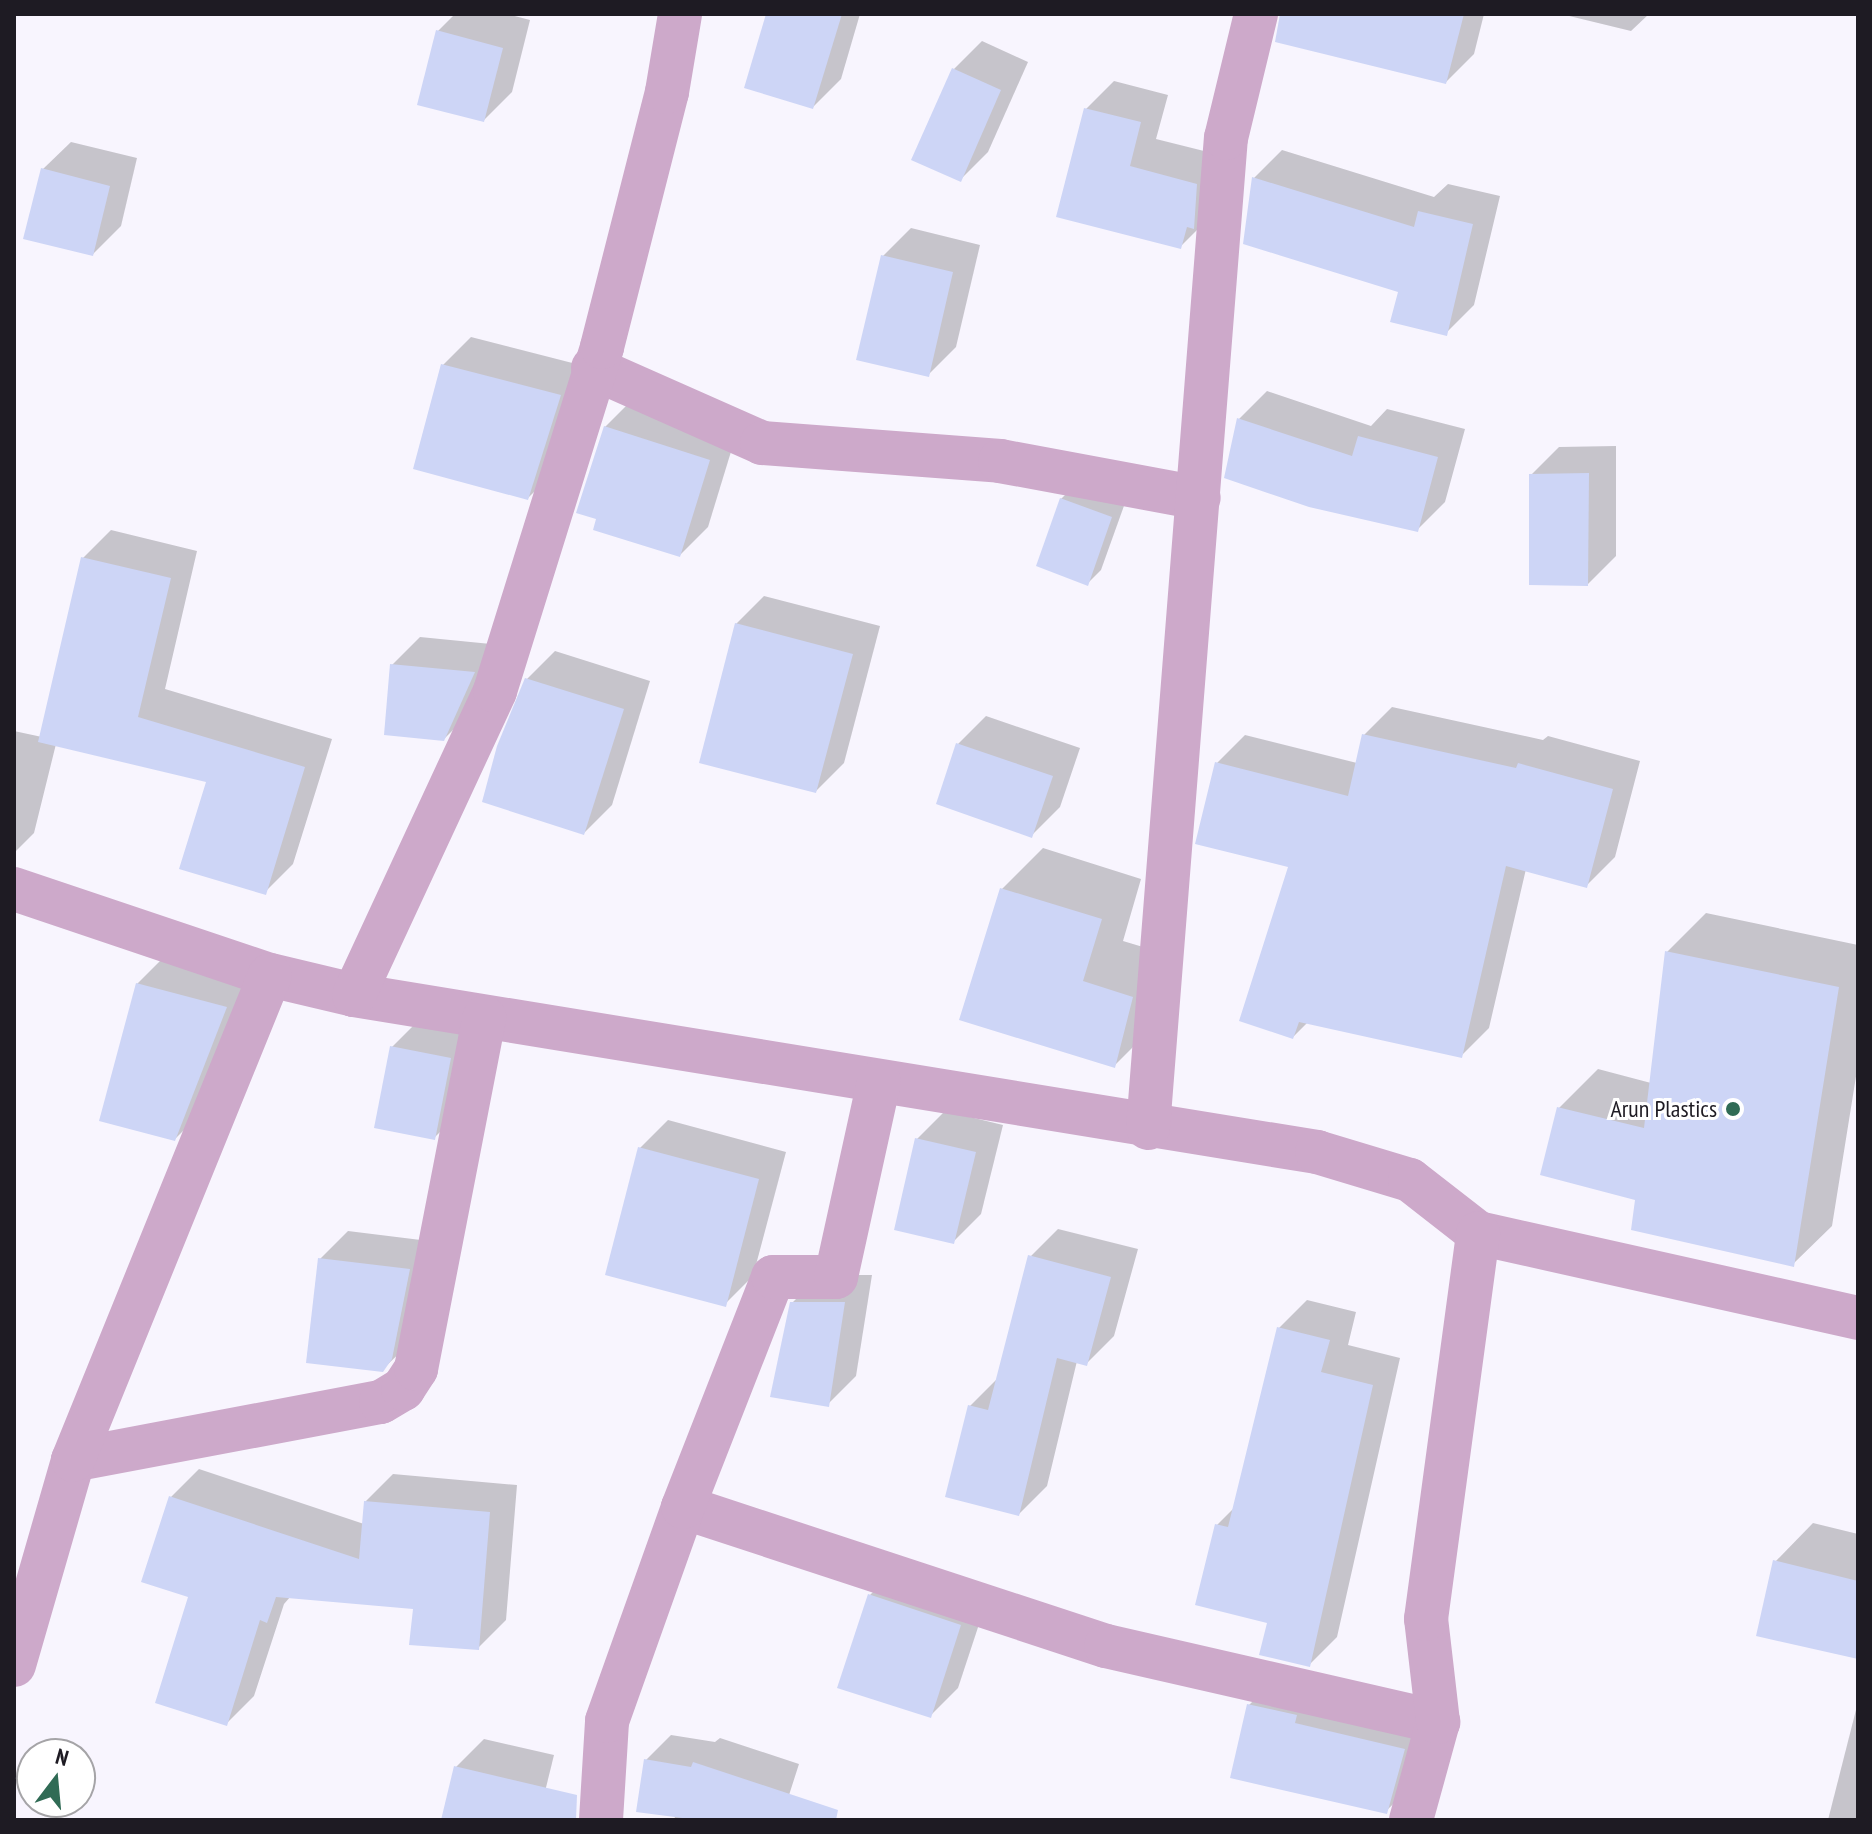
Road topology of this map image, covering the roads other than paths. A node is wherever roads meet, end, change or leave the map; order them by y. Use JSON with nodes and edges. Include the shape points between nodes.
{"nodes":[{"id":1,"x":680,"y":14,"type":"edge"},
{"id":2,"x":1256,"y":14,"type":"edge"},
{"id":3,"x":593,"y":368,"type":"junction"},
{"id":4,"x":1199,"y":498,"type":"junction"},
{"id":5,"x":14,"y":889,"type":"edge"},
{"id":6,"x":270,"y":975,"type":"junction"},
{"id":7,"x":354,"y":995,"type":"junction"},
{"id":8,"x":484,"y":1018,"type":"junction"},
{"id":9,"x":879,"y":1082,"type":"junction"},
{"id":10,"x":1148,"y":1128,"type":"junction"},
{"id":11,"x":1478,"y":1233,"type":"junction"},
{"id":12,"x":1858,"y":1318,"type":"edge"},
{"id":13,"x":73,"y":1460,"type":"junction"},
{"id":14,"x":683,"y":1507,"type":"junction"},
{"id":15,"x":14,"y":1665,"type":"edge"},
{"id":16,"x":1438,"y":1722,"type":"junction"},
{"id":17,"x":601,"y":1820,"type":"edge"},
{"id":18,"x":1411,"y":1820,"type":"edge"}],
"edges":[{"from":1,"to":3,"type":"street","via":[[667,92]]},
{"from":2,"to":4,"type":"street","via":[[1226,138]]},
{"from":3,"to":4,"type":"street","via":[[762,443],[1000,461]]},
{"from":3,"to":7,"type":"street","via":[[495,691]]},
{"from":4,"to":10,"type":"street"},
{"from":5,"to":6,"type":"street"},
{"from":6,"to":7,"type":"street"},
{"from":6,"to":13,"type":"street"},
{"from":7,"to":8,"type":"street"},
{"from":8,"to":9,"type":"street"},
{"from":8,"to":13,"type":"street","via":[[416,1369],[403,1389],[381,1402]]},
{"from":9,"to":10,"type":"street"},
{"from":9,"to":14,"type":"street","via":[[836,1277],[773,1277]]},
{"from":10,"to":11,"type":"street","via":[[1317,1152],[1410,1180]]},
{"from":11,"to":12,"type":"street"},
{"from":11,"to":16,"type":"street","via":[[1426,1619]]},
{"from":13,"to":15,"type":"street"},
{"from":14,"to":16,"type":"street","via":[[1106,1646]]},
{"from":14,"to":17,"type":"street","via":[[607,1721]]},
{"from":16,"to":18,"type":"street"}]}
